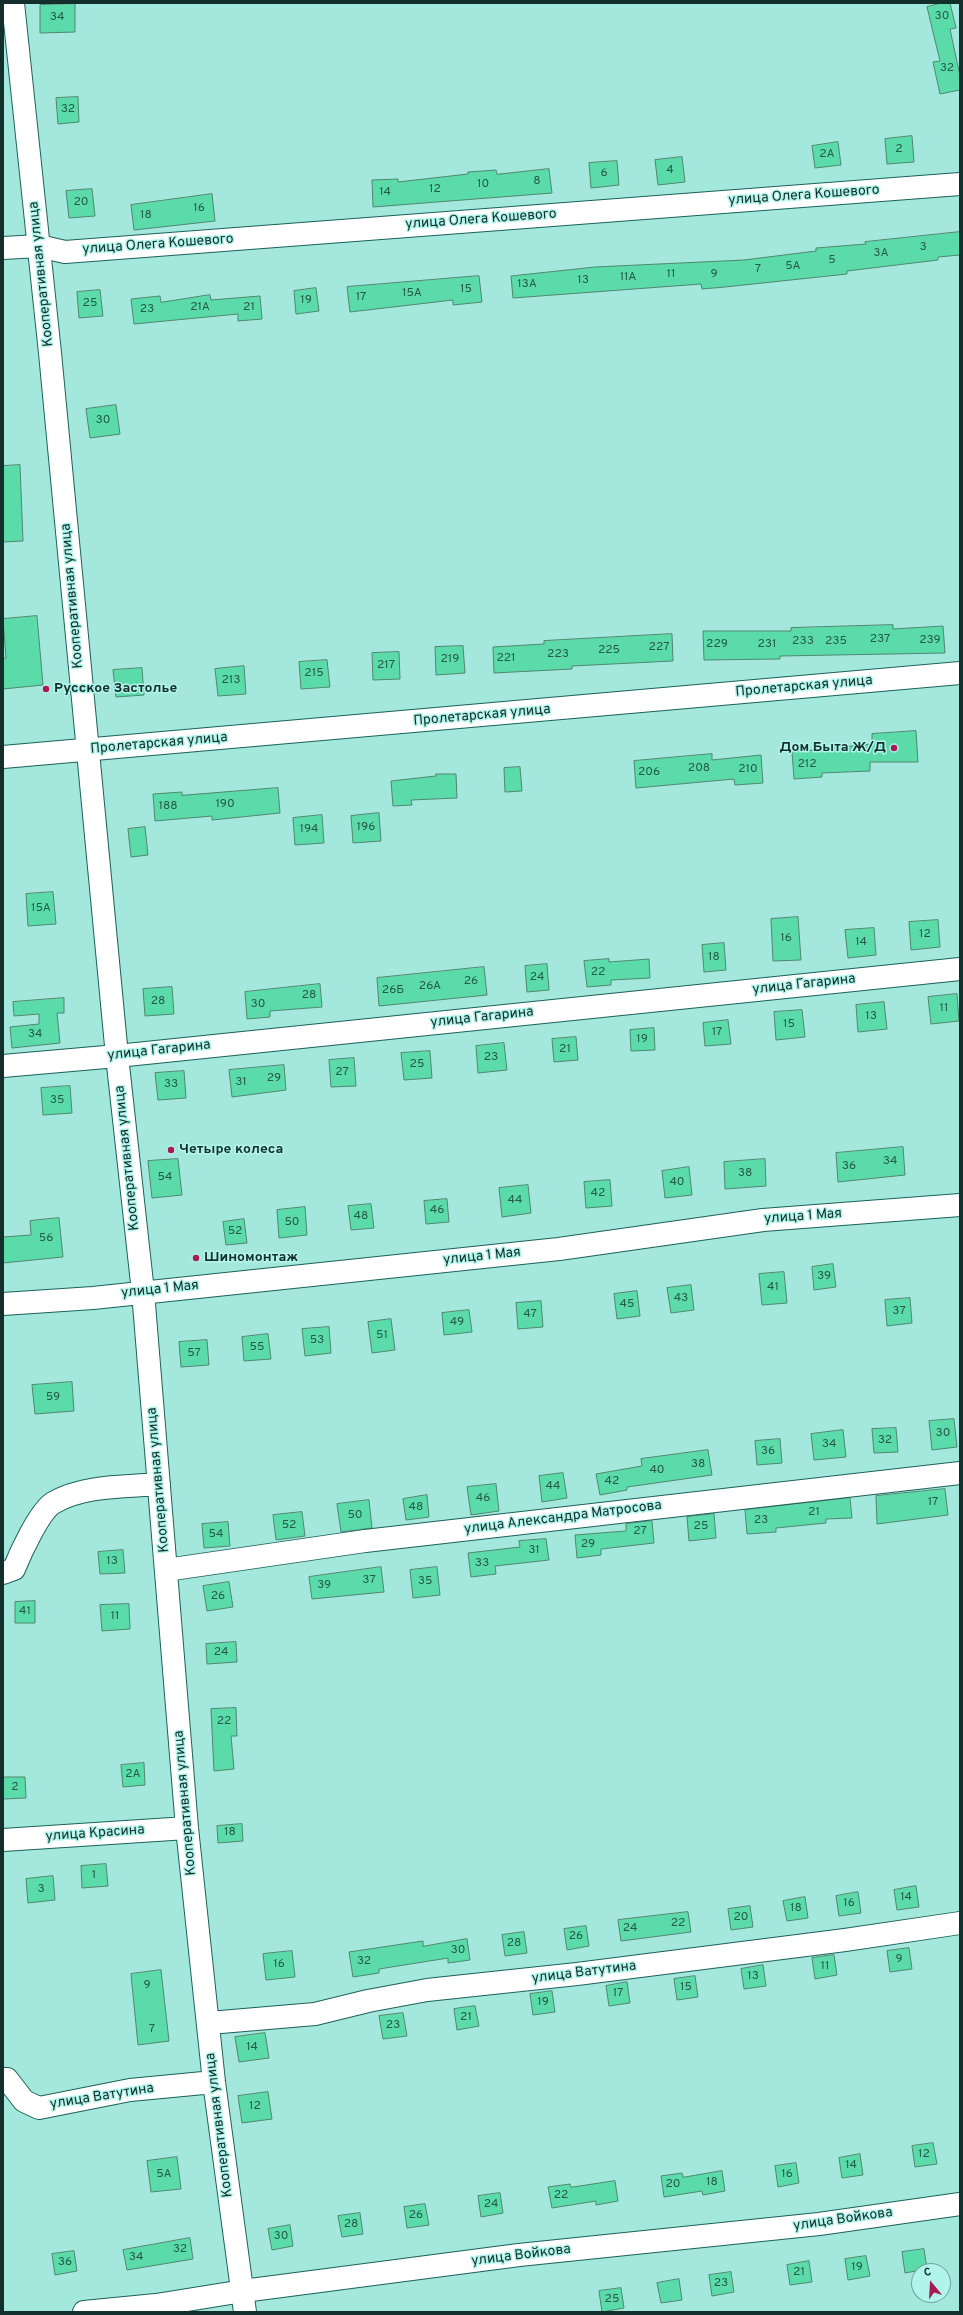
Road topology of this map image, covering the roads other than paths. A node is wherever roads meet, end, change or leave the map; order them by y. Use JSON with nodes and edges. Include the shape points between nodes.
{"nodes":[{"id":1,"x":13,"y":3,"type":"edge"},
{"id":2,"x":960,"y":184,"type":"edge"},
{"id":3,"x":39,"y":246,"type":"junction"},
{"id":4,"x":3,"y":248,"type":"edge"},
{"id":5,"x":960,"y":673,"type":"edge"},
{"id":6,"x":87,"y":750,"type":"junction"},
{"id":7,"x":3,"y":757,"type":"edge"},
{"id":8,"x":960,"y":969,"type":"edge"},
{"id":9,"x":117,"y":1056,"type":"junction"},
{"id":10,"x":3,"y":1066,"type":"edge"},
{"id":11,"x":960,"y":1205,"type":"edge"},
{"id":12,"x":143,"y":1292,"type":"junction"},
{"id":13,"x":3,"y":1304,"type":"edge"},
{"id":14,"x":960,"y":1473,"type":"edge"},
{"id":15,"x":159,"y":1484,"type":"junction"},
{"id":16,"x":166,"y":1570,"type":"junction"},
{"id":17,"x":3,"y":1573,"type":"edge"},
{"id":18,"x":187,"y":1828,"type":"junction"},
{"id":19,"x":3,"y":1840,"type":"edge"},
{"id":20,"x":960,"y":1923,"type":"edge"},
{"id":21,"x":209,"y":2023,"type":"junction"},
{"id":22,"x":3,"y":2079,"type":"edge"},
{"id":23,"x":214,"y":2082,"type":"junction"},
{"id":24,"x":960,"y":2204,"type":"edge"},
{"id":25,"x":244,"y":2302,"type":"edge"},
{"id":26,"x":84,"y":2312,"type":"edge"}],
"edges":[{"from":1,"to":3,"type":"street","name":"Кооперативная улица"},
{"from":2,"to":3,"type":"street","name":"улица Олега Кошевого","via":[[65,252]]},
{"from":3,"to":4,"type":"street","name":"улица Олега Кошевого"},
{"from":3,"to":6,"type":"street","name":"Кооперативная улица"},
{"from":5,"to":6,"type":"street","name":"Пролетарская улица"},
{"from":6,"to":7,"type":"street","name":"Пролетарская улица"},
{"from":6,"to":9,"type":"street","name":"Кооперативная улица"},
{"from":8,"to":9,"type":"street","name":"улица Гагарина"},
{"from":9,"to":10,"type":"street","name":"улица Гагарина"},
{"from":9,"to":12,"type":"street","name":"Кооперативная улица"},
{"from":11,"to":12,"type":"street","name":"улица 1 Мая","via":[[763,1220],[559,1249]]},
{"from":12,"to":13,"type":"street","name":"улица 1 Мая"},
{"from":12,"to":15,"type":"street","name":"Кооперативная улица"},
{"from":14,"to":16,"type":"street","name":"улица Александра Матросова","via":[[365,1541]]},
{"from":15,"to":16,"type":"street","name":"Кооперативная улица"},
{"from":15,"to":17,"type":"street","via":[[84,1491],[52,1504],[28,1538],[14,1569]]},
{"from":16,"to":18,"type":"street","name":"Кооперативная улица"},
{"from":18,"to":19,"type":"street","name":"улица Красина"},
{"from":18,"to":21,"type":"street","name":"Кооперативная улица"},
{"from":20,"to":21,"type":"street","name":"улица Ватутина","via":[[577,1974],[427,1990],[315,2014]]},
{"from":21,"to":23,"type":"street","name":"Кооперативная улица"},
{"from":22,"to":23,"type":"street","name":"улица Ватутина","via":[[7,2079],[24,2101],[38,2108],[130,2090]]},
{"from":23,"to":25,"type":"street","name":"Кооперативная улица"},
{"from":24,"to":25,"type":"street","name":"улица Войкова","via":[[819,2224],[519,2255]]},
{"from":25,"to":26,"type":"street","name":"улица Войкова","via":[[156,2305]]}]}
